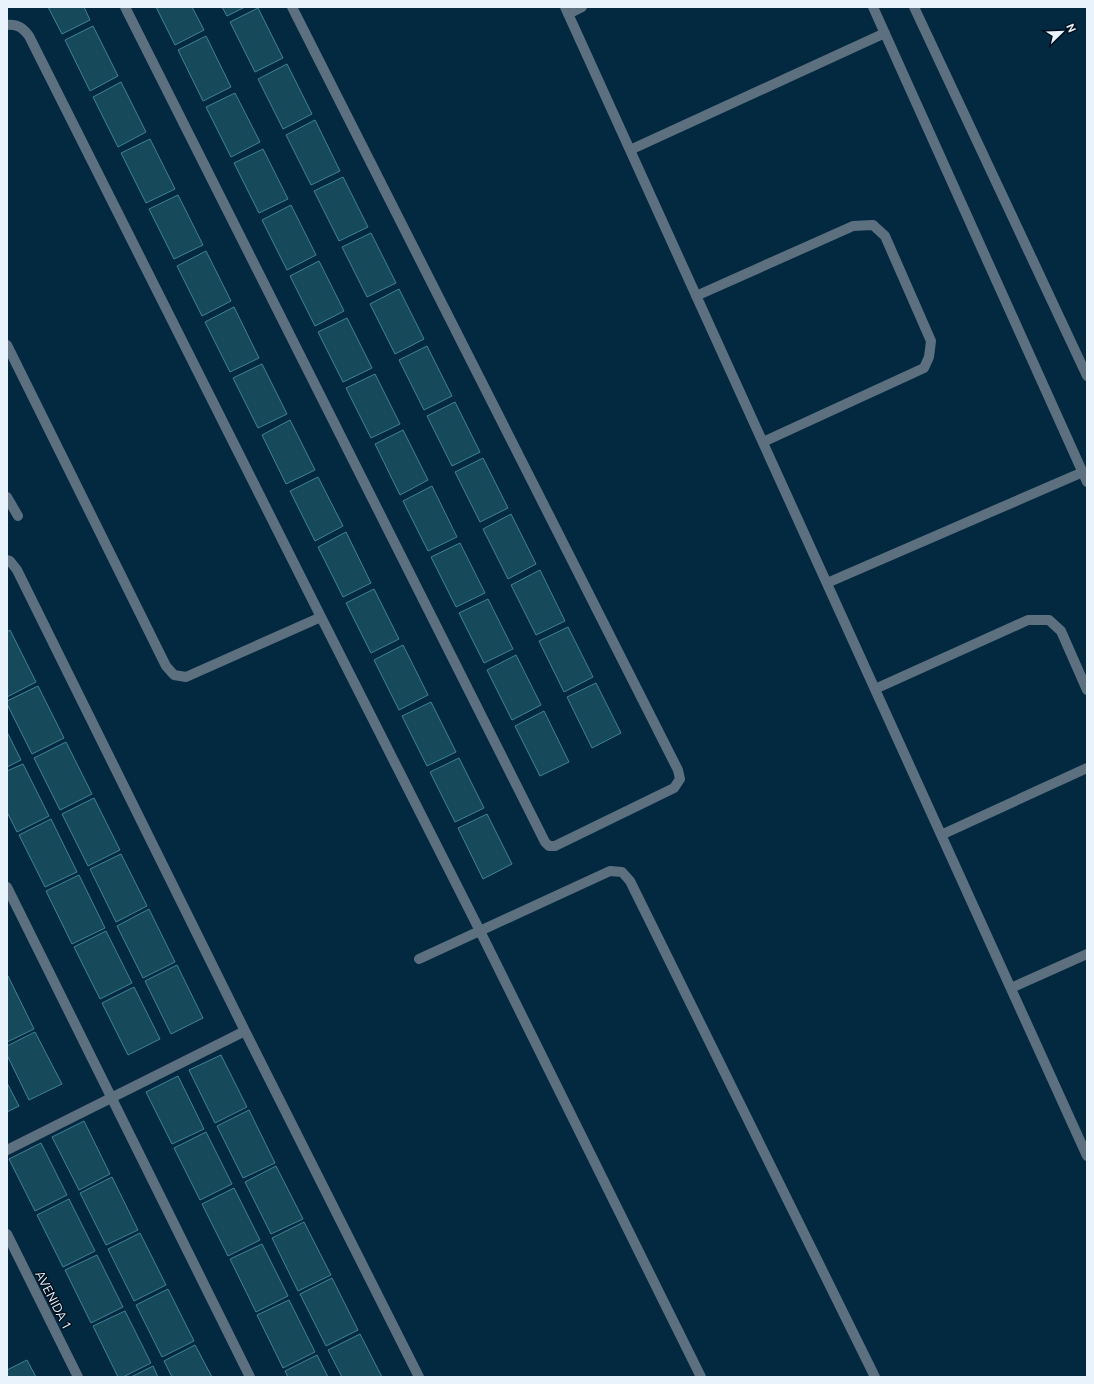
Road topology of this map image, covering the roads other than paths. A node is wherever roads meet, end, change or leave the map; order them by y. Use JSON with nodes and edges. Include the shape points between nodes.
{"nodes":[{"id":1,"x":125,"y":7,"type":"edge"},
{"id":2,"x":292,"y":7,"type":"edge"},
{"id":3,"x":582,"y":7,"type":"edge"},
{"id":4,"x":873,"y":7,"type":"edge"},
{"id":5,"x":914,"y":7,"type":"edge"},
{"id":6,"x":566,"y":10,"type":"edge"},
{"id":7,"x":7,"y":25,"type":"edge"},
{"id":8,"x":885,"y":33,"type":"junction"},
{"id":9,"x":630,"y":150,"type":"junction"},
{"id":10,"x":696,"y":296,"type":"junction"},
{"id":11,"x":7,"y":344,"type":"edge"},
{"id":12,"x":1086,"y":372,"type":"edge"},
{"id":13,"x":763,"y":442,"type":"junction"},
{"id":14,"x":1085,"y":477,"type":"edge"},
{"id":15,"x":7,"y":497,"type":"edge"},
{"id":16,"x":18,"y":516,"type":"dead end"},
{"id":17,"x":7,"y":560,"type":"edge"},
{"id":18,"x":827,"y":583,"type":"junction"},
{"id":19,"x":321,"y":617,"type":"junction"},
{"id":20,"x":875,"y":689,"type":"junction"},
{"id":21,"x":1087,"y":690,"type":"edge"},
{"id":22,"x":1087,"y":768,"type":"edge"},
{"id":23,"x":941,"y":835,"type":"junction"},
{"id":24,"x":7,"y":887,"type":"edge"},
{"id":25,"x":480,"y":931,"type":"junction"},
{"id":26,"x":1087,"y":954,"type":"edge"},
{"id":27,"x":420,"y":959,"type":"dead end"},
{"id":28,"x":1011,"y":988,"type":"junction"},
{"id":29,"x":245,"y":1031,"type":"junction"},
{"id":30,"x":112,"y":1097,"type":"junction"},
{"id":31,"x":1087,"y":1130,"type":"edge"},
{"id":32,"x":1077,"y":1134,"type":"junction"},
{"id":33,"x":7,"y":1150,"type":"edge"},
{"id":34,"x":1087,"y":1156,"type":"edge"},
{"id":35,"x":7,"y":1234,"type":"edge"},
{"id":36,"x":78,"y":1377,"type":"edge"},
{"id":37,"x":250,"y":1377,"type":"edge"},
{"id":38,"x":419,"y":1377,"type":"edge"},
{"id":39,"x":701,"y":1377,"type":"edge"},
{"id":40,"x":875,"y":1377,"type":"edge"}],
"edges":[{"from":1,"to":2,"type":"street","via":[[545,842],[555,846],[674,788],[680,779],[678,770]]},
{"from":3,"to":6,"type":"street"},
{"from":4,"to":8,"type":"street"},
{"from":5,"to":12,"type":"street"},
{"from":6,"to":9,"type":"street"},
{"from":7,"to":19,"type":"street","via":[[19,26],[30,36]]},
{"from":8,"to":9,"type":"street"},
{"from":8,"to":14,"type":"street"},
{"from":9,"to":10,"type":"street"},
{"from":10,"to":13,"type":"street"},
{"from":10,"to":13,"type":"street","via":[[853,226],[873,226],[885,236],[931,341],[929,357],[924,368]]},
{"from":11,"to":19,"type":"street","via":[[162,659],[174,675],[186,677]]},
{"from":13,"to":18,"type":"street"},
{"from":14,"to":18,"type":"street"},
{"from":15,"to":16,"type":"street"},
{"from":17,"to":29,"type":"street","via":[[13,564],[20,577]]},
{"from":18,"to":20,"type":"street"},
{"from":19,"to":25,"type":"street"},
{"from":20,"to":21,"type":"street","via":[[1028,620],[1049,620],[1061,631]]},
{"from":20,"to":23,"type":"street"},
{"from":22,"to":23,"type":"street"},
{"from":23,"to":28,"type":"street"},
{"from":24,"to":30,"type":"street"},
{"from":25,"to":27,"type":"street"},
{"from":25,"to":39,"type":"street"},
{"from":25,"to":40,"type":"street","via":[[610,871],[622,872],[630,881]]},
{"from":26,"to":28,"type":"street"},
{"from":28,"to":32,"type":"street"},
{"from":29,"to":30,"type":"street"},
{"from":29,"to":38,"type":"street"},
{"from":30,"to":33,"type":"street"},
{"from":30,"to":37,"type":"street"},
{"from":31,"to":32,"type":"street"},
{"from":32,"to":34,"type":"street"},
{"from":35,"to":36,"type":"street","name":"AVENIDA 1"}]}
